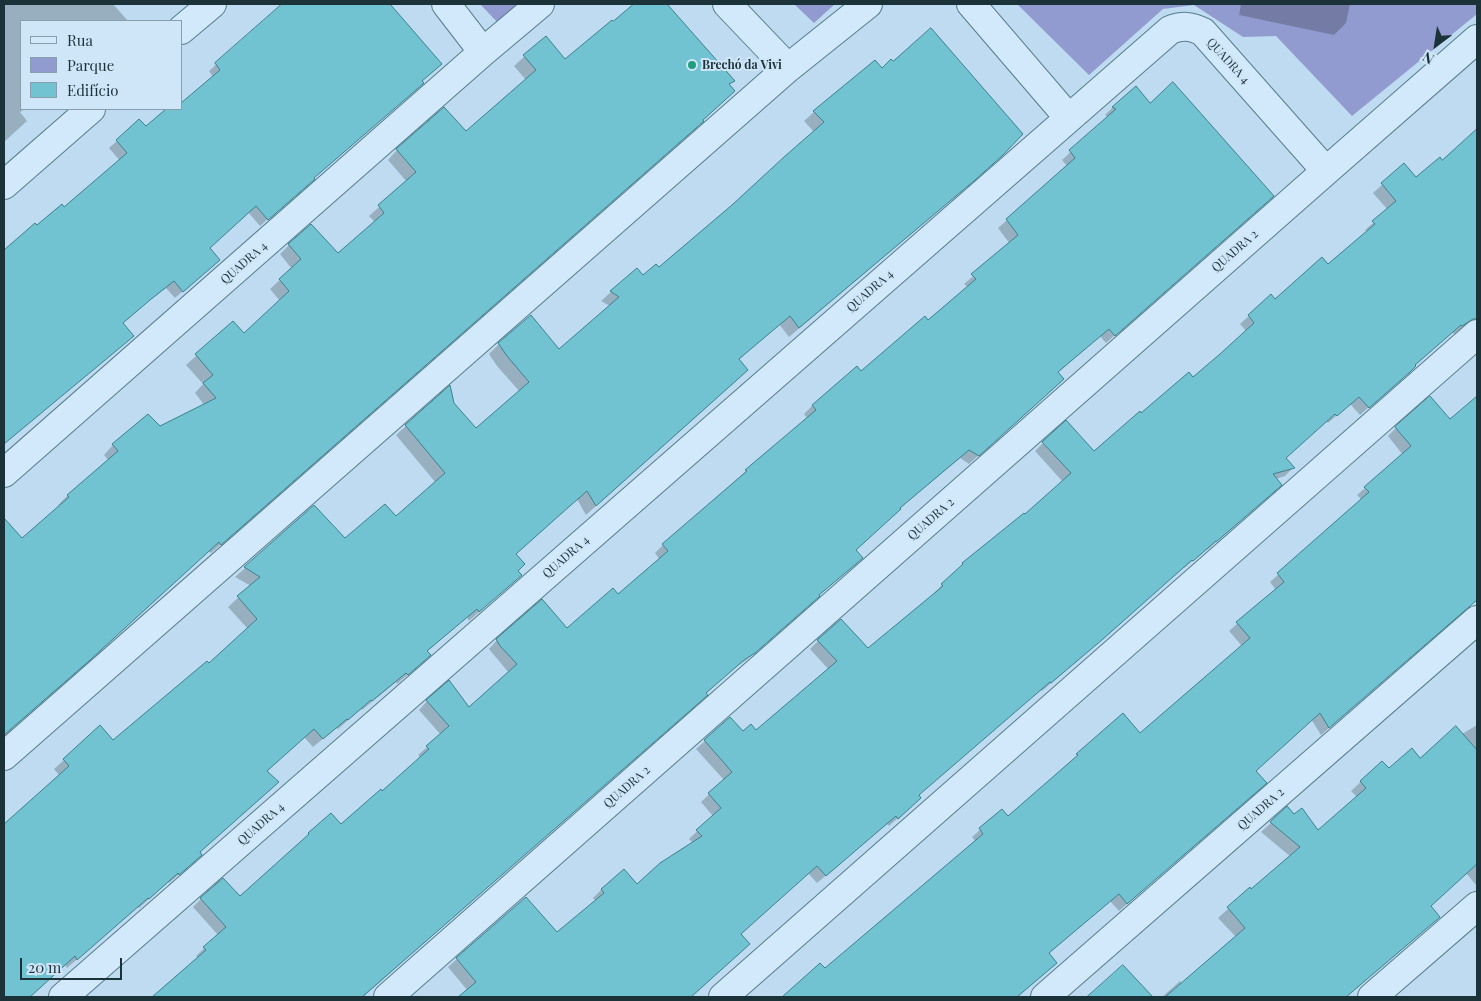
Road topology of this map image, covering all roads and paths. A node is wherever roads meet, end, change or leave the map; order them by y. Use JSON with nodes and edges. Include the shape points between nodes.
{"nodes":[{"id":1,"x":446,"y":4,"type":"edge"},
{"id":2,"x":540,"y":4,"type":"edge"},
{"id":3,"x":727,"y":4,"type":"edge"},
{"id":4,"x":868,"y":4,"type":"edge"},
{"id":5,"x":971,"y":4,"type":"edge"},
{"id":6,"x":1476,"y":42,"type":"edge"},
{"id":7,"x":483,"y":52,"type":"junction"},
{"id":8,"x":788,"y":68,"type":"junction"},
{"id":9,"x":90,"y":110,"type":"edge"},
{"id":10,"x":1068,"y":117,"type":"junction"},
{"id":11,"x":1326,"y":170,"type":"junction"},
{"id":12,"x":4,"y":185,"type":"edge"},
{"id":13,"x":1477,"y":334,"type":"edge"},
{"id":14,"x":4,"y":473,"type":"edge"},
{"id":15,"x":1477,"y":620,"type":"edge"},
{"id":16,"x":4,"y":756,"type":"edge"},
{"id":17,"x":1477,"y":906,"type":"edge"},
{"id":18,"x":63,"y":997,"type":"edge"},
{"id":19,"x":388,"y":997,"type":"edge"},
{"id":20,"x":723,"y":997,"type":"edge"},
{"id":21,"x":1045,"y":997,"type":"edge"},
{"id":22,"x":1372,"y":997,"type":"edge"}],
"edges":[{"from":1,"to":7,"type":"street"},
{"from":2,"to":7,"type":"street","name":"QUADRA 4"},
{"from":3,"to":8,"type":"street"},
{"from":4,"to":8,"type":"street"},
{"from":5,"to":10,"type":"street"},
{"from":6,"to":11,"type":"street","name":"QUADRA 2"},
{"from":7,"to":14,"type":"street","name":"QUADRA 4"},
{"from":8,"to":16,"type":"street"},
{"from":9,"to":12,"type":"street"},
{"from":10,"to":11,"type":"street","name":"QUADRA 4","via":[[1170,30],[1192,26],[1203,32]]},
{"from":10,"to":18,"type":"street","name":"QUADRA 4"},
{"from":11,"to":19,"type":"street","name":"QUADRA 2"},
{"from":13,"to":20,"type":"street"},
{"from":15,"to":21,"type":"street","name":"QUADRA 2"},
{"from":17,"to":22,"type":"street"}]}
